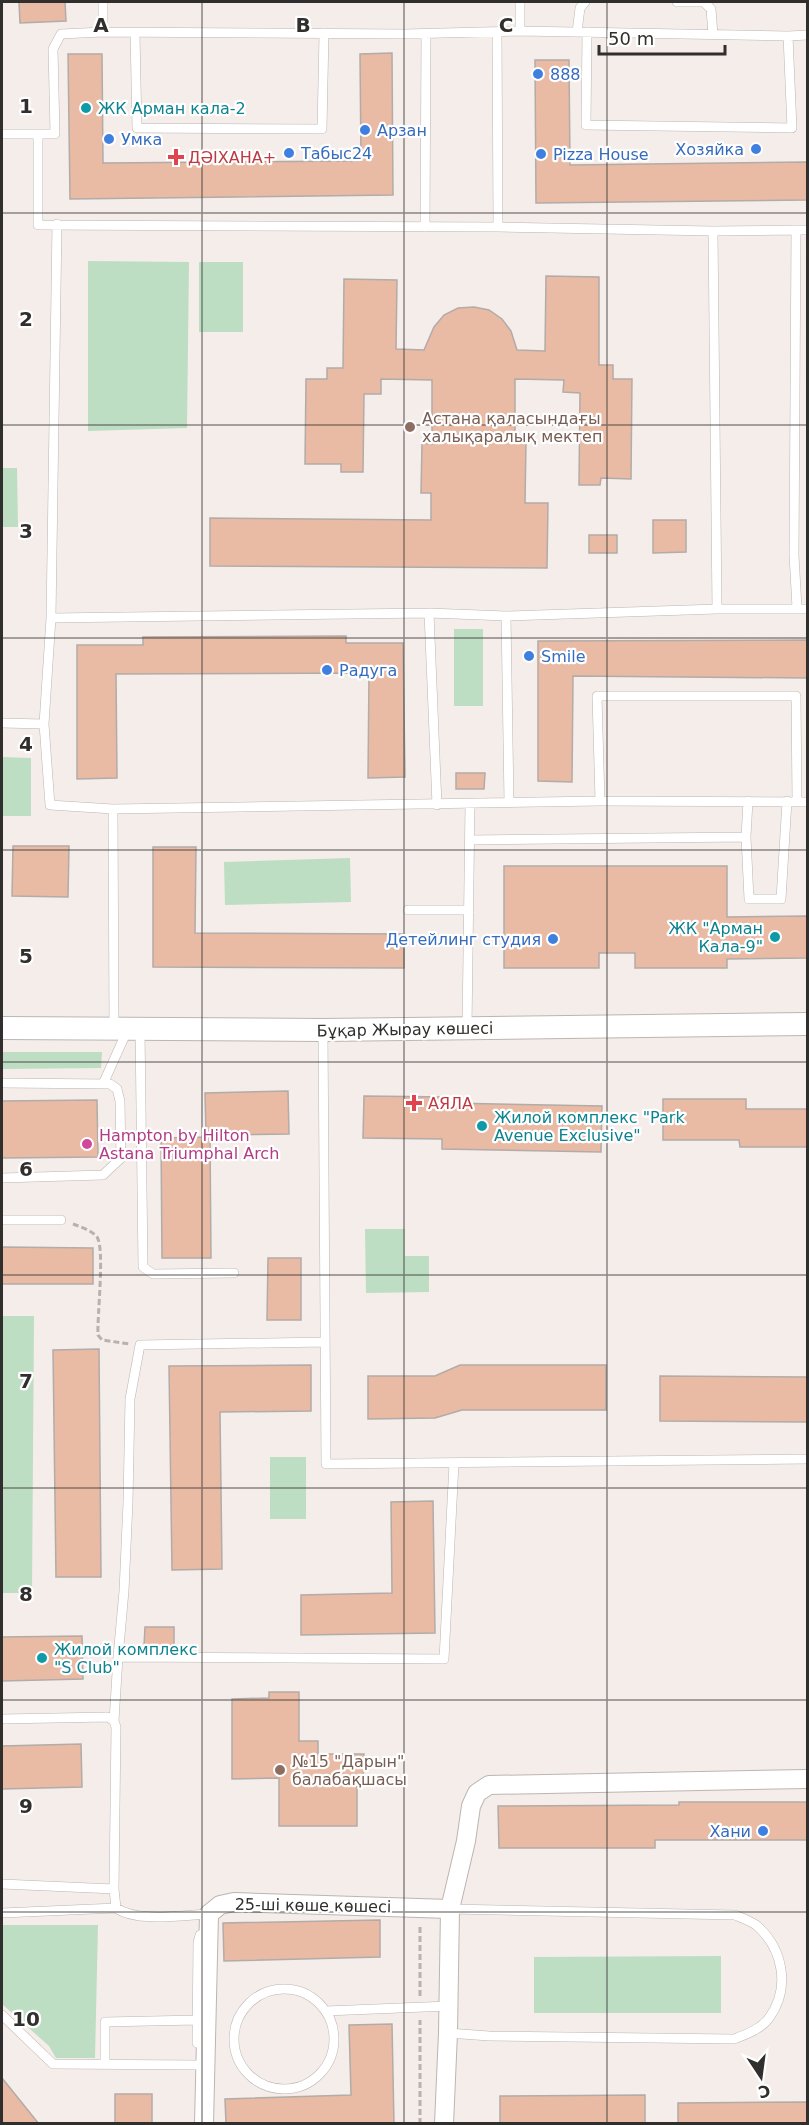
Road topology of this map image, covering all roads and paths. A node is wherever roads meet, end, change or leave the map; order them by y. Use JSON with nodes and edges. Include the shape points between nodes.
{"nodes":[{"id":1,"x":103,"y":2,"type":"edge"},
{"id":2,"x":520,"y":2,"type":"edge"},
{"id":3,"x":585,"y":2,"type":"edge"},
{"id":4,"x":677,"y":2,"type":"edge"},
{"id":5,"x":520,"y":31,"type":"junction"},
{"id":6,"x":103,"y":32,"type":"junction"},
{"id":7,"x":497,"y":32,"type":"junction"},
{"id":8,"x":582,"y":32,"type":"junction"},
{"id":9,"x":324,"y":33,"type":"junction"},
{"id":10,"x":135,"y":34,"type":"junction"},
{"id":11,"x":426,"y":34,"type":"junction"},
{"id":12,"x":713,"y":34,"type":"junction"},
{"id":13,"x":807,"y":35,"type":"edge"},
{"id":14,"x":788,"y":36,"type":"junction"},
{"id":15,"x":2,"y":134,"type":"edge"},
{"id":16,"x":38,"y":135,"type":"junction"},
{"id":17,"x":57,"y":225,"type":"junction"},
{"id":18,"x":425,"y":227,"type":"junction"},
{"id":19,"x":498,"y":227,"type":"junction"},
{"id":20,"x":796,"y":230,"type":"junction"},
{"id":21,"x":807,"y":230,"type":"edge"},
{"id":22,"x":713,"y":231,"type":"junction"},
{"id":23,"x":797,"y":608,"type":"junction"},
{"id":24,"x":717,"y":609,"type":"junction"},
{"id":25,"x":807,"y":609,"type":"edge"},
{"id":26,"x":429,"y":613,"type":"junction"},
{"id":27,"x":506,"y":616,"type":"junction"},
{"id":28,"x":51,"y":618,"type":"junction"},
{"id":29,"x":2,"y":723,"type":"edge"},
{"id":30,"x":44,"y":724,"type":"junction"},
{"id":31,"x":600,"y":801,"type":"junction"},
{"id":32,"x":748,"y":801,"type":"junction"},
{"id":33,"x":787,"y":801,"type":"junction"},
{"id":34,"x":797,"y":801,"type":"junction"},
{"id":35,"x":509,"y":802,"type":"junction"},
{"id":36,"x":807,"y":802,"type":"edge"},
{"id":37,"x":470,"y":804,"type":"junction"},
{"id":38,"x":437,"y":805,"type":"junction"},
{"id":39,"x":113,"y":809,"type":"junction"},
{"id":40,"x":746,"y":837,"type":"junction"},
{"id":41,"x":470,"y":840,"type":"junction"},
{"id":42,"x":408,"y":910,"type":"dead end"},
{"id":43,"x":468,"y":910,"type":"junction"},
{"id":44,"x":807,"y":1024,"type":"edge"},
{"id":45,"x":2,"y":1028,"type":"edge"},
{"id":46,"x":127,"y":1029,"type":"junction"},
{"id":47,"x":467,"y":1029,"type":"junction"},
{"id":48,"x":323,"y":1030,"type":"junction"},
{"id":49,"x":2,"y":1083,"type":"edge"},
{"id":50,"x":104,"y":1084,"type":"junction"},
{"id":51,"x":2,"y":1178,"type":"edge"},
{"id":52,"x":2,"y":1220,"type":"edge"},
{"id":53,"x":61,"y":1220,"type":"joint"},
{"id":54,"x":234,"y":1273,"type":"dead end"},
{"id":55,"x":325,"y":1342,"type":"junction"},
{"id":56,"x":140,"y":1345,"type":"junction"},
{"id":57,"x":807,"y":1459,"type":"edge"},
{"id":58,"x":454,"y":1463,"type":"junction"},
{"id":59,"x":118,"y":1657,"type":"junction"},
{"id":60,"x":2,"y":1719,"type":"edge"},
{"id":61,"x":114,"y":1721,"type":"junction"},
{"id":62,"x":807,"y":1779,"type":"edge"},
{"id":63,"x":2,"y":1884,"type":"edge"},
{"id":64,"x":114,"y":1889,"type":"junction"},
{"id":65,"x":116,"y":1908,"type":"junction"},
{"id":66,"x":450,"y":1909,"type":"junction"},
{"id":67,"x":2,"y":1913,"type":"edge"},
{"id":68,"x":209,"y":1923,"type":"junction"},
{"id":69,"x":448,"y":2006,"type":"junction"},
{"id":70,"x":326,"y":2011,"type":"junction"},
{"id":71,"x":2,"y":2015,"type":"edge"},
{"id":72,"x":197,"y":2020,"type":"junction"},
{"id":73,"x":448,"y":2033,"type":"junction"},
{"id":74,"x":105,"y":2064,"type":"junction"},
{"id":75,"x":197,"y":2065,"type":"junction"},
{"id":76,"x":196,"y":2124,"type":"edge"},
{"id":77,"x":204,"y":2124,"type":"edge"},
{"id":78,"x":444,"y":2124,"type":"edge"}],
"edges":[{"from":1,"to":6,"type":"lane"},
{"from":2,"to":5,"type":"lane"},
{"from":3,"to":8,"type":"lane","via":[[580,8]]},
{"from":4,"to":12,"type":"lane","via":[[704,2],[711,9]]},
{"from":5,"to":7,"type":"lane"},
{"from":5,"to":8,"type":"lane"},
{"from":6,"to":10,"type":"lane"},
{"from":6,"to":16,"type":"lane","via":[[61,34],[53,49],[55,134]]},
{"from":7,"to":11,"type":"lane"},
{"from":7,"to":19,"type":"lane"},
{"from":8,"to":12,"type":"lane"},
{"from":8,"to":14,"type":"lane","via":[[586,125],[598,126],[792,128]]},
{"from":9,"to":10,"type":"lane"},
{"from":9,"to":10,"type":"lane","via":[[322,129],[137,128]]},
{"from":9,"to":11,"type":"lane"},
{"from":11,"to":18,"type":"lane"},
{"from":12,"to":14,"type":"lane"},
{"from":13,"to":14,"type":"lane"},
{"from":15,"to":16,"type":"lane"},
{"from":16,"to":17,"type":"lane","via":[[38,225]]},
{"from":17,"to":18,"type":"lane"},
{"from":17,"to":28,"type":"lane"},
{"from":18,"to":19,"type":"lane"},
{"from":19,"to":22,"type":"lane"},
{"from":20,"to":21,"type":"lane"},
{"from":20,"to":22,"type":"lane"},
{"from":20,"to":23,"type":"lane"},
{"from":22,"to":24,"type":"lane"},
{"from":23,"to":24,"type":"lane"},
{"from":23,"to":25,"type":"lane"},
{"from":24,"to":27,"type":"lane"},
{"from":26,"to":27,"type":"lane"},
{"from":26,"to":28,"type":"lane"},
{"from":26,"to":38,"type":"lane"},
{"from":27,"to":35,"type":"lane"},
{"from":28,"to":30,"type":"lane"},
{"from":29,"to":30,"type":"lane"},
{"from":30,"to":39,"type":"lane","via":[[50,805]]},
{"from":31,"to":32,"type":"lane"},
{"from":31,"to":34,"type":"lane","via":[[597,696],[796,696]]},
{"from":31,"to":35,"type":"lane"},
{"from":32,"to":33,"type":"lane"},
{"from":32,"to":40,"type":"lane"},
{"from":33,"to":34,"type":"lane"},
{"from":33,"to":40,"type":"lane","via":[[780,899],[749,899]]},
{"from":34,"to":36,"type":"lane"},
{"from":35,"to":37,"type":"lane"},
{"from":37,"to":38,"type":"lane"},
{"from":37,"to":41,"type":"lane"},
{"from":38,"to":39,"type":"lane"},
{"from":39,"to":46,"type":"lane"},
{"from":40,"to":41,"type":"lane"},
{"from":41,"to":43,"type":"lane"},
{"from":42,"to":43,"type":"lane"},
{"from":43,"to":47,"type":"lane"},
{"from":44,"to":47,"type":"street","name":"Бұқар Жырау көшесі"},
{"from":45,"to":46,"type":"street","name":"Бұқар Жырау көшесі"},
{"from":46,"to":48,"type":"street","name":"Бұқар Жырау көшесі"},
{"from":46,"to":50,"type":"lane"},
{"from":46,"to":54,"type":"lane","via":[[143,1267],[153,1274]]},
{"from":47,"to":48,"type":"street","name":"Бұқар Жырау көшесі"},
{"from":48,"to":55,"type":"lane"},
{"from":49,"to":50,"type":"lane"},
{"from":50,"to":51,"type":"lane","via":[[117,1089],[120,1101],[121,1158],[103,1175]]},
{"from":52,"to":53,"type":"lane"},
{"from":53,"to":56,"type":"path","via":[[83,1227],[99,1240],[98,1335],[102,1340]]},
{"from":55,"to":56,"type":"lane"},
{"from":55,"to":58,"type":"lane","via":[[326,1464]]},
{"from":56,"to":59,"type":"lane","via":[[130,1399],[128,1513]]},
{"from":57,"to":58,"type":"lane"},
{"from":58,"to":59,"type":"lane","via":[[444,1659]]},
{"from":59,"to":61,"type":"lane"},
{"from":60,"to":61,"type":"lane"},
{"from":61,"to":64,"type":"lane"},
{"from":62,"to":66,"type":"street","via":[[489,1785],[477,1793],[471,1806]]},
{"from":63,"to":64,"type":"lane"},
{"from":64,"to":65,"type":"lane"},
{"from":65,"to":67,"type":"lane"},
{"from":65,"to":68,"type":"lane","via":[[136,1917]]},
{"from":66,"to":68,"type":"street","name":"25-ші көше көшесі","via":[[234,1902],[220,1905]]},
{"from":66,"to":69,"type":"street"},
{"from":66,"to":73,"type":"lane","via":[[735,1915],[754,1924],[769,1939],[780,1962],[783,1987],[769,2019],[753,2032],[734,2039]]},
{"from":68,"to":72,"type":"lane","via":[[198,1943]]},
{"from":68,"to":77,"type":"street"},
{"from":69,"to":70,"type":"lane"},
{"from":69,"to":73,"type":"street"},
{"from":70,"to":70,"type":"lane","via":[[315,2000],[294,1990],[272,1991],[252,2001],[238,2018],[234,2040],[245,2071],[273,2088],[295,2088],[315,2078],[333,2050],[333,2028]]},
{"from":71,"to":74,"type":"lane","via":[[53,2064]]},
{"from":72,"to":74,"type":"lane","via":[[105,2022]]},
{"from":72,"to":75,"type":"lane"},
{"from":73,"to":78,"type":"street"},
{"from":74,"to":75,"type":"lane"},
{"from":75,"to":76,"type":"lane"}]}
